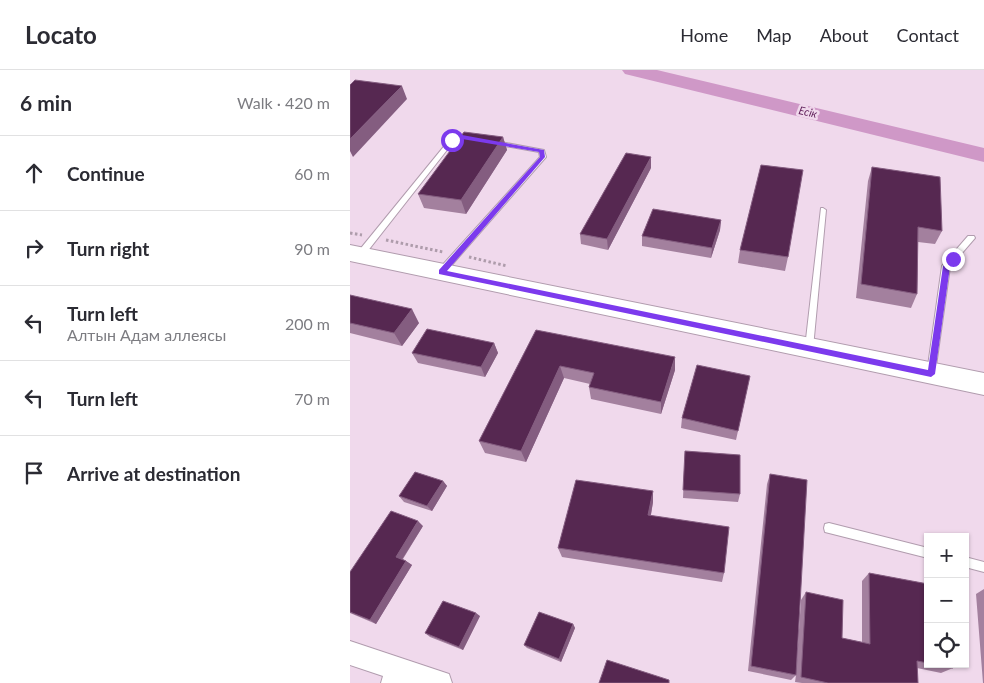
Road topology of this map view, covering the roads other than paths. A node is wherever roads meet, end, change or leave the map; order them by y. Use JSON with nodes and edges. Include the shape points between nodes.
{"nodes":[{"id":1,"x":480,"y":140,"type":"edge"},
{"id":2,"x":488,"y":142,"type":"edge"},
{"id":3,"x":823,"y":210,"type":"dead end"},
{"id":4,"x":971,"y":238,"type":"dead end"},
{"id":5,"x":355,"y":254,"type":"edge"},
{"id":6,"x":441,"y":272,"type":"junction"},
{"id":7,"x":808,"y":348,"type":"junction"},
{"id":8,"x":931,"y":374,"type":"junction"},
{"id":9,"x":984,"y":384,"type":"edge"},
{"id":10,"x":829,"y":528,"type":"dead end"},
{"id":11,"x":924,"y":552,"type":"edge"},
{"id":12,"x":969,"y":563,"type":"edge"},
{"id":13,"x":984,"y":567,"type":"edge"},
{"id":14,"x":350,"y":653,"type":"edge"},
{"id":15,"x":395,"y":675,"type":"edge"},
{"id":16,"x":440,"y":683,"type":"edge"}],
"edges":[{"from":1,"to":5,"type":"lane","via":[[462,137],[452,140]]},
{"from":2,"to":6,"type":"lane","via":[[542,151],[542,157]]},
{"from":3,"to":7,"type":"lane"},
{"from":4,"to":8,"type":"lane","via":[[946,266]]},
{"from":5,"to":6,"type":"main road"},
{"from":6,"to":7,"type":"main road"},
{"from":7,"to":8,"type":"main road"},
{"from":8,"to":9,"type":"main road"},
{"from":10,"to":11,"type":"lane"},
{"from":12,"to":13,"type":"lane"},
{"from":14,"to":15,"type":"street"},
{"from":15,"to":16,"type":"street"}]}
